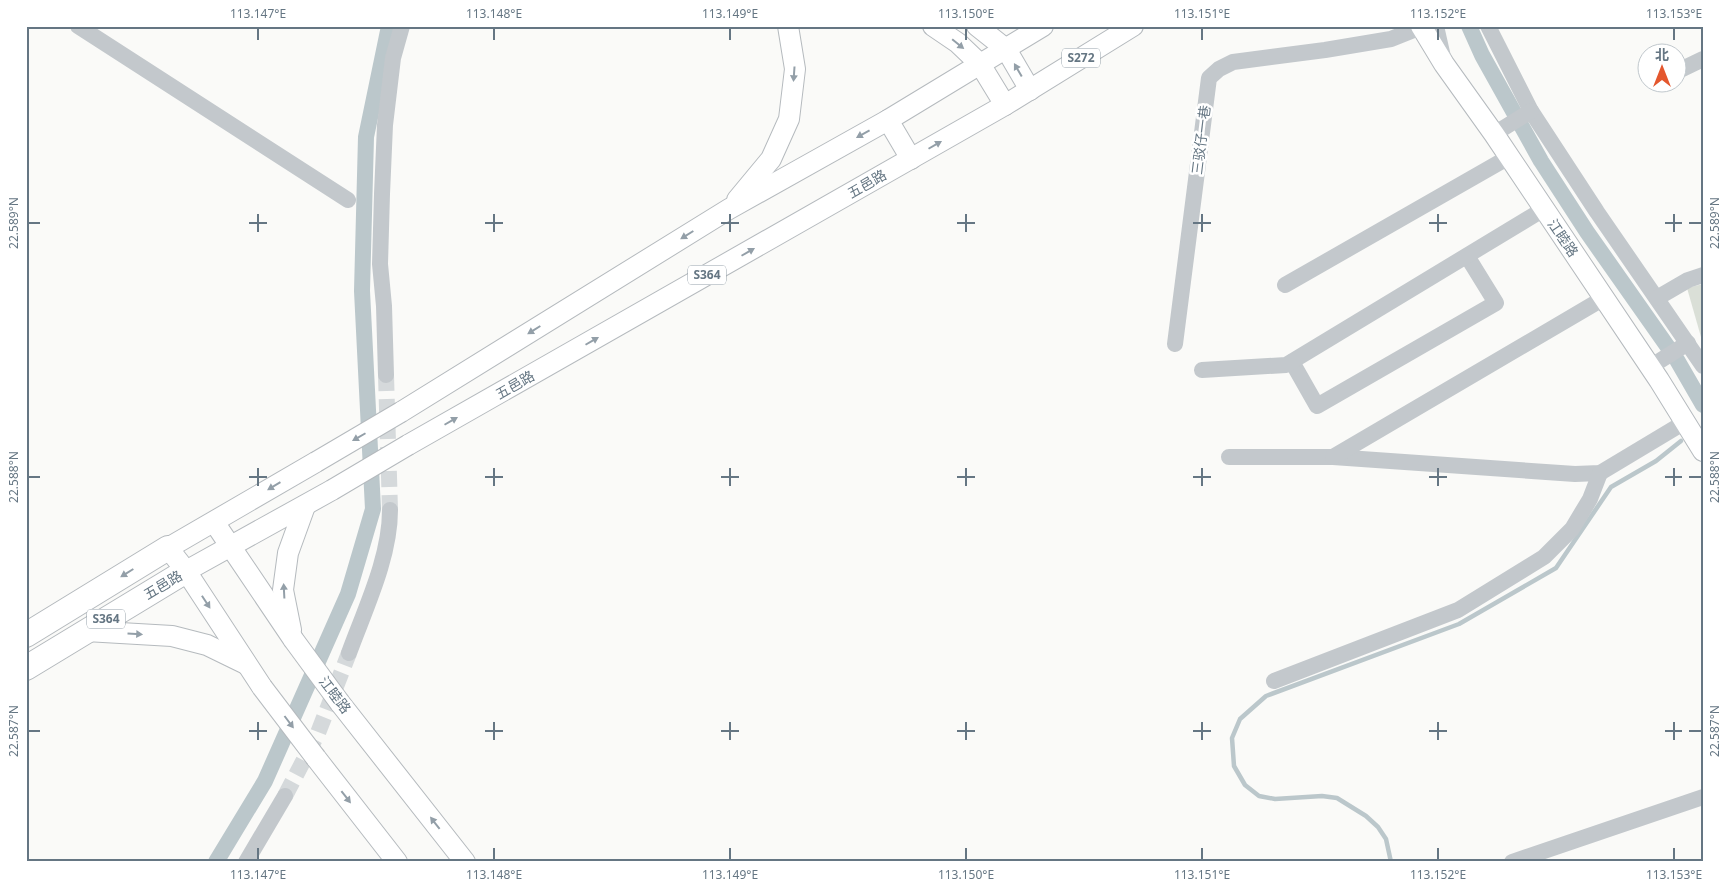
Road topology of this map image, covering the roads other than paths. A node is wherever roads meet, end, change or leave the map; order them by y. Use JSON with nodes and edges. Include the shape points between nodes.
{"nodes":[{"id":1,"x":78,"y":26,"type":"edge"},
{"id":2,"x":402,"y":26,"type":"edge"},
{"id":3,"x":788,"y":26,"type":"edge"},
{"id":4,"x":933,"y":26,"type":"edge"},
{"id":5,"x":977,"y":26,"type":"edge"},
{"id":6,"x":1043,"y":26,"type":"edge"},
{"id":7,"x":1488,"y":26,"type":"edge"},
{"id":8,"x":1426,"y":27,"type":"edge"},
{"id":9,"x":1126,"y":28,"type":"edge"},
{"id":10,"x":1006,"y":49,"type":"junction"},
{"id":11,"x":1703,"y":60,"type":"edge"},
{"id":12,"x":980,"y":64,"type":"junction"},
{"id":13,"x":1686,"y":68,"type":"edge"},
{"id":14,"x":1030,"y":90,"type":"junction"},
{"id":15,"x":1005,"y":105,"type":"junction"},
{"id":16,"x":1531,"y":111,"type":"junction"},
{"id":17,"x":888,"y":120,"type":"junction"},
{"id":18,"x":1494,"y":134,"type":"junction"},
{"id":19,"x":1509,"y":157,"type":"junction"},
{"id":20,"x":911,"y":159,"type":"junction"},
{"id":21,"x":348,"y":200,"type":"dead end"},
{"id":22,"x":729,"y":209,"type":"junction"},
{"id":23,"x":1544,"y":209,"type":"junction"},
{"id":24,"x":1466,"y":256,"type":"junction"},
{"id":25,"x":1703,"y":275,"type":"edge"},
{"id":26,"x":1285,"y":285,"type":"dead end"},
{"id":27,"x":1604,"y":298,"type":"junction"},
{"id":28,"x":1657,"y":298,"type":"junction"},
{"id":29,"x":1688,"y":343,"type":"junction"},
{"id":30,"x":1175,"y":344,"type":"dead end"},
{"id":31,"x":1292,"y":362,"type":"junction"},
{"id":32,"x":1650,"y":366,"type":"junction"},
{"id":33,"x":1703,"y":366,"type":"edge"},
{"id":34,"x":1202,"y":370,"type":"dead end"},
{"id":35,"x":386,"y":375,"type":"tunnel mouth"},
{"id":36,"x":1685,"y":422,"type":"junction"},
{"id":37,"x":1703,"y":451,"type":"edge"},
{"id":38,"x":1229,"y":457,"type":"dead end"},
{"id":39,"x":1334,"y":457,"type":"junction"},
{"id":40,"x":1600,"y":473,"type":"junction"},
{"id":41,"x":305,"y":506,"type":"junction"},
{"id":42,"x":390,"y":510,"type":"tunnel mouth"},
{"id":43,"x":214,"y":522,"type":"junction"},
{"id":44,"x":168,"y":548,"type":"junction"},
{"id":45,"x":230,"y":548,"type":"junction"},
{"id":46,"x":186,"y":571,"type":"junction"},
{"id":47,"x":34,"y":630,"type":"edge"},
{"id":48,"x":86,"y":632,"type":"junction"},
{"id":49,"x":293,"y":639,"type":"junction"},
{"id":50,"x":56,"y":650,"type":"junction"},
{"id":51,"x":349,"y":653,"type":"tunnel mouth"},
{"id":52,"x":246,"y":664,"type":"junction"},
{"id":53,"x":26,"y":668,"type":"edge"},
{"id":54,"x":1274,"y":681,"type":"dead end"},
{"id":55,"x":284,"y":796,"type":"tunnel mouth"},
{"id":56,"x":1703,"y":797,"type":"edge"},
{"id":57,"x":246,"y":862,"type":"edge"},
{"id":58,"x":397,"y":862,"type":"edge"},
{"id":59,"x":465,"y":862,"type":"edge"},
{"id":60,"x":1512,"y":862,"type":"edge"}],
"edges":[{"from":1,"to":21,"type":"street"},
{"from":2,"to":35,"type":"street","via":[[393,58],[383,164],[380,264]]},
{"from":3,"to":22,"type":"main road","one_way":true,"via":[[795,70],[789,119],[770,159]]},
{"from":4,"to":12,"type":"main road","one_way":true},
{"from":5,"to":10,"type":"main road"},
{"from":6,"to":10,"type":"main road","name":"五邑路"},
{"from":7,"to":16,"type":"street"},
{"from":8,"to":18,"type":"main road","name":"江睦路","via":[[1444,64]]},
{"from":8,"to":30,"type":"street","name":"三驳仔一巷","via":[[1391,39],[1232,62],[1209,78]]},
{"from":9,"to":14,"type":"main road","number":"S272"},
{"from":10,"to":12,"type":"main road","name":"五邑路"},
{"from":14,"to":10,"type":"main road","one_way":true},
{"from":11,"to":13,"type":"street"},
{"from":12,"to":15,"type":"main road"},
{"from":12,"to":17,"type":"main road","name":"五邑路","number":"S364"},
{"from":14,"to":15,"type":"main road","number":"S272"},
{"from":20,"to":15,"type":"main road","name":"五邑路","number":"S364","one_way":true},
{"from":16,"to":18,"type":"street"},
{"from":16,"to":28,"type":"street"},
{"from":17,"to":20,"type":"main road"},
{"from":17,"to":22,"type":"main road","name":"五邑路","number":"S364","one_way":true},
{"from":18,"to":19,"type":"main road","name":"江睦路"},
{"from":19,"to":23,"type":"main road","name":"江睦路"},
{"from":19,"to":26,"type":"street"},
{"from":41,"to":20,"type":"main road","name":"五邑路","number":"S364","one_way":true,"bridge":true},
{"from":22,"to":43,"type":"main road","name":"五邑路","number":"S364","one_way":true,"bridge":true,"via":[[401,412]]},
{"from":23,"to":24,"type":"street"},
{"from":23,"to":27,"type":"main road","name":"江睦路"},
{"from":24,"to":31,"type":"street"},
{"from":24,"to":31,"type":"street","via":[[1496,303],[1318,406]]},
{"from":25,"to":28,"type":"street"},
{"from":27,"to":32,"type":"main road","name":"江睦路"},
{"from":27,"to":39,"type":"street"},
{"from":28,"to":29,"type":"street"},
{"from":29,"to":32,"type":"street"},
{"from":29,"to":33,"type":"street"},
{"from":31,"to":34,"type":"street"},
{"from":32,"to":36,"type":"main road","name":"江睦路"},
{"from":36,"to":37,"type":"main road","name":"江睦路"},
{"from":36,"to":40,"type":"street"},
{"from":38,"to":39,"type":"street"},
{"from":39,"to":40,"type":"street"},
{"from":40,"to":54,"type":"street","via":[[1590,499],[1572,529],[1544,557],[1458,610]]},
{"from":41,"to":45,"type":"main road","name":"五邑路","number":"S364"},
{"from":49,"to":41,"type":"main road","one_way":true,"via":[[283,590],[288,553]]},
{"from":42,"to":51,"type":"street","via":[[390,529],[376,578]]},
{"from":43,"to":44,"type":"main road","name":"五邑路","number":"S364"},
{"from":43,"to":45,"type":"main road","name":"江睦路"},
{"from":44,"to":46,"type":"main road"},
{"from":44,"to":47,"type":"highway","name":"五邑路","number":"S364","one_way":true},
{"from":45,"to":46,"type":"main road","name":"五邑路","number":"S364"},
{"from":45,"to":49,"type":"main road","name":"江睦路"},
{"from":46,"to":48,"type":"highway","name":"五邑路","number":"S364"},
{"from":46,"to":52,"type":"main road","one_way":true},
{"from":47,"to":50,"type":"highway"},
{"from":48,"to":50,"type":"highway","name":"五邑路","number":"S364"},
{"from":48,"to":52,"type":"main road","one_way":true,"via":[[172,636],[207,645]]},
{"from":59,"to":49,"type":"main road","name":"江睦路","one_way":true,"bridge":true},
{"from":50,"to":53,"type":"highway","name":"五邑路","number":"S364"},
{"from":52,"to":58,"type":"main road","one_way":true,"bridge":true},
{"from":55,"to":57,"type":"street"},
{"from":56,"to":60,"type":"street"}]}
